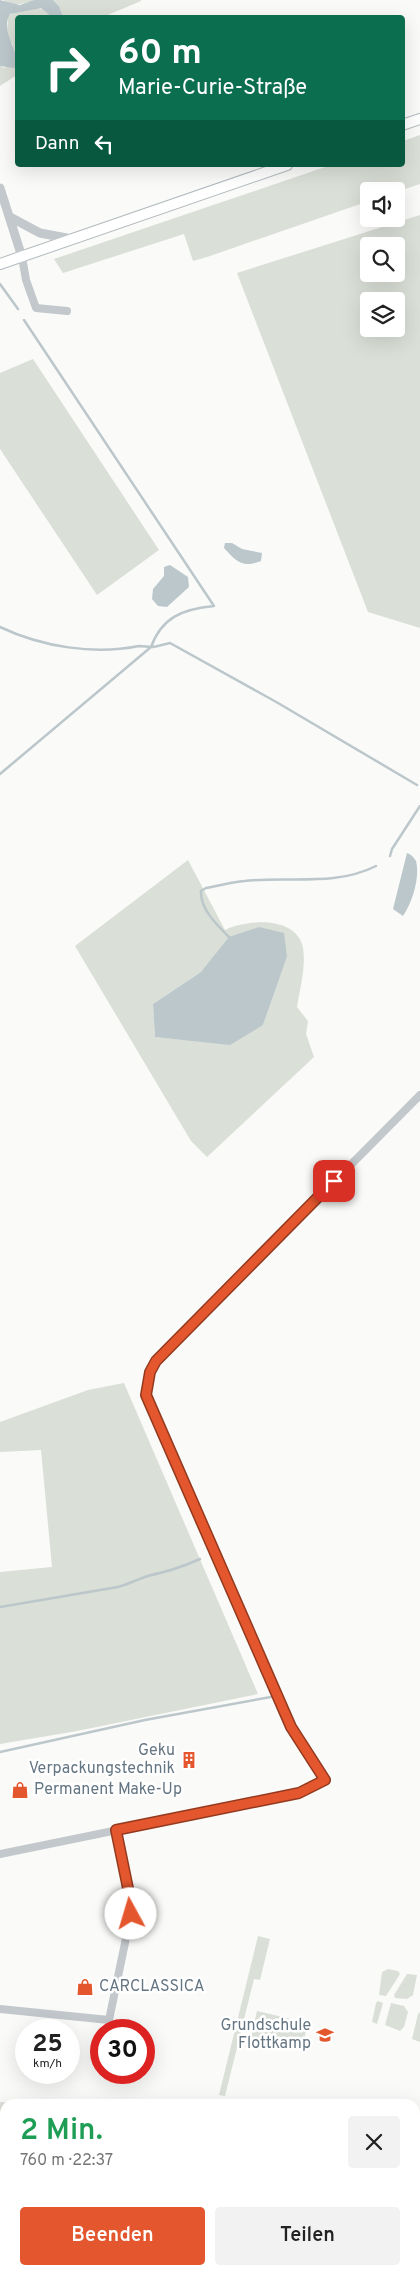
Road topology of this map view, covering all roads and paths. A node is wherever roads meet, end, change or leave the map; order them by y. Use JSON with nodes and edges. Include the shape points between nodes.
{"nodes":[{"id":1,"x":420,"y":119,"type":"edge"},
{"id":2,"x":405,"y":124,"type":"edge"},
{"id":3,"x":281,"y":167,"type":"edge"},
{"id":4,"x":0,"y":188,"type":"edge"},
{"id":5,"x":10,"y":217,"type":"junction"},
{"id":6,"x":73,"y":239,"type":"junction"},
{"id":7,"x":22,"y":257,"type":"junction"},
{"id":8,"x":0,"y":264,"type":"edge"},
{"id":9,"x":67,"y":311,"type":"dead end"},
{"id":10,"x":420,"y":1095,"type":"edge"},
{"id":11,"x":116,"y":1830,"type":"junction"},
{"id":12,"x":0,"y":1854,"type":"edge"},
{"id":13,"x":0,"y":2009,"type":"edge"}],
"edges":[{"from":1,"to":2,"type":"main road"},
{"from":3,"to":6,"type":"main road"},
{"from":4,"to":5,"type":"street"},
{"from":5,"to":6,"type":"street","via":[[40,233]]},
{"from":5,"to":7,"type":"street"},
{"from":6,"to":7,"type":"main road"},
{"from":7,"to":8,"type":"main road"},
{"from":7,"to":9,"type":"street","via":[[36,308]]},
{"from":10,"to":11,"type":"street","via":[[156,1361],[146,1386],[146,1395],[291,1727],[325,1780],[299,1793]]},
{"from":11,"to":12,"type":"street"},
{"from":11,"to":13,"type":"street","via":[[131,1914],[110,2020]]}]}
